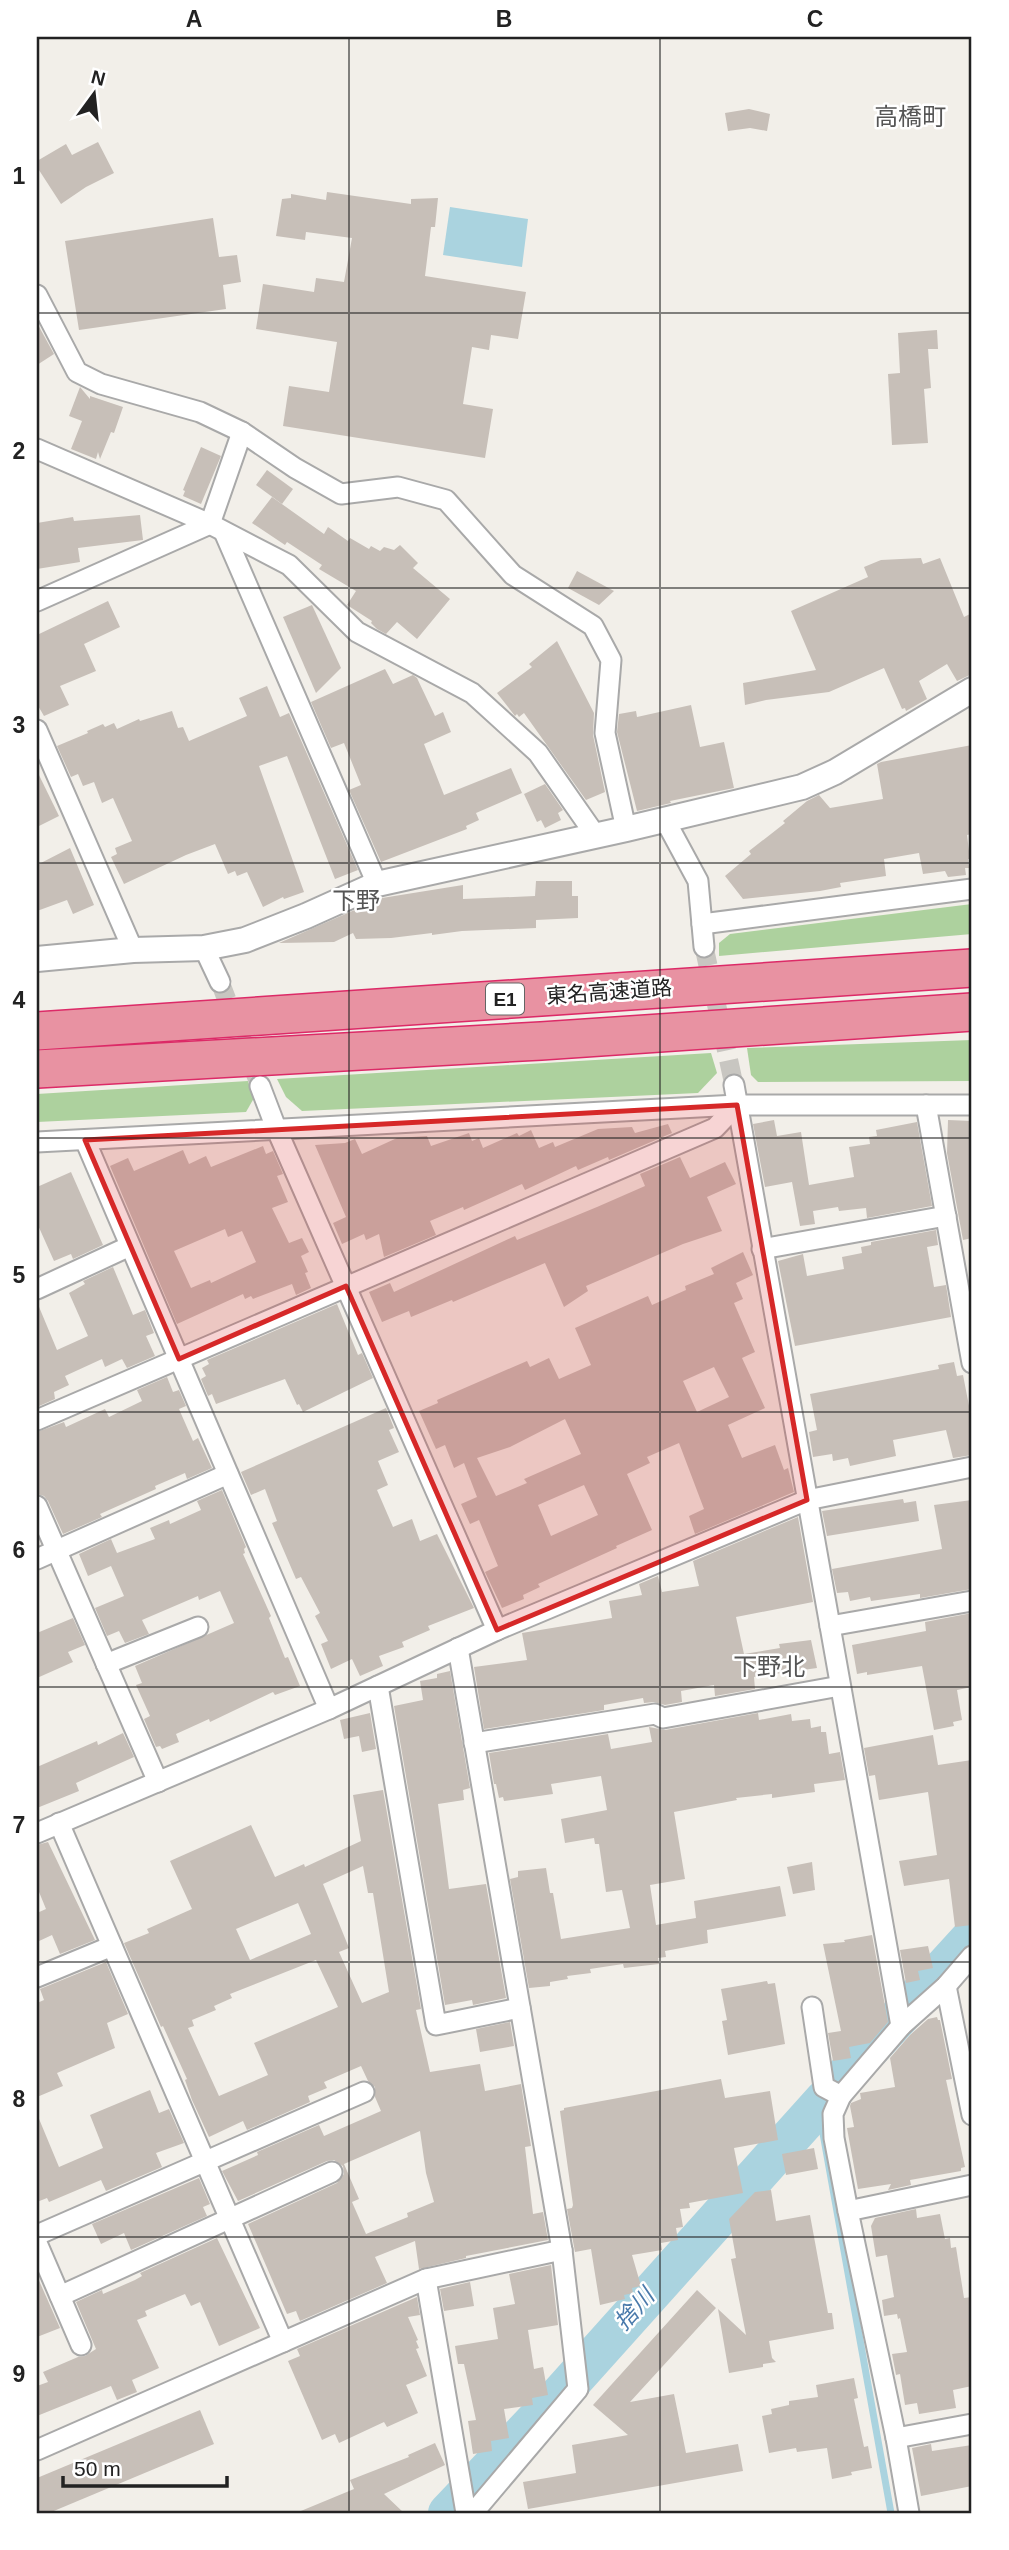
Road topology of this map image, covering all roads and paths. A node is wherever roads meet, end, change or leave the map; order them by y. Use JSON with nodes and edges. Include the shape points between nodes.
{"nodes":[{"id":1,"x":37,"y":295,"type":"edge"},
{"id":2,"x":242,"y":432,"type":"junction"},
{"id":3,"x":37,"y":449,"type":"edge"},
{"id":4,"x":217,"y":528,"type":"junction"},
{"id":5,"x":37,"y":601,"type":"edge"},
{"id":6,"x":972,"y":690,"type":"edge"},
{"id":7,"x":37,"y":730,"type":"edge"},
{"id":8,"x":665,"y":820,"type":"junction"},
{"id":9,"x":626,"y":829,"type":"junction"},
{"id":10,"x":596,"y":836,"type":"junction"},
{"id":11,"x":377,"y":884,"type":"junction"},
{"id":12,"x":972,"y":890,"type":"edge"},
{"id":13,"x":702,"y":924,"type":"junction"},
{"id":14,"x":704,"y":947,"type":"tunnel mouth"},
{"id":15,"x":204,"y":948,"type":"junction"},
{"id":16,"x":133,"y":950,"type":"junction"},
{"id":17,"x":37,"y":959,"type":"edge"},
{"id":18,"x":972,"y":959,"type":"edge"},
{"id":19,"x":972,"y":968,"type":"edge"},
{"id":20,"x":785,"y":980,"type":"junction"},
{"id":21,"x":220,"y":982,"type":"tunnel mouth"},
{"id":22,"x":972,"y":1012,"type":"edge"},
{"id":23,"x":37,"y":1031,"type":"edge"},
{"id":24,"x":37,"y":1069,"type":"edge"},
{"id":25,"x":734,"y":1085,"type":"tunnel mouth"},
{"id":26,"x":260,"y":1086,"type":"tunnel mouth"},
{"id":27,"x":737,"y":1105,"type":"junction"},
{"id":28,"x":926,"y":1105,"type":"junction"},
{"id":29,"x":972,"y":1105,"type":"edge"},
{"id":30,"x":276,"y":1128,"type":"junction"},
{"id":31,"x":85,"y":1140,"type":"junction"},
{"id":32,"x":37,"y":1142,"type":"edge"},
{"id":33,"x":946,"y":1216,"type":"junction"},
{"id":34,"x":130,"y":1247,"type":"junction"},
{"id":35,"x":762,"y":1249,"type":"junction"},
{"id":36,"x":346,"y":1286,"type":"junction"},
{"id":37,"x":37,"y":1289,"type":"edge"},
{"id":38,"x":179,"y":1359,"type":"junction"},
{"id":39,"x":972,"y":1363,"type":"edge"},
{"id":40,"x":37,"y":1420,"type":"edge"},
{"id":41,"x":972,"y":1467,"type":"edge"},
{"id":42,"x":228,"y":1474,"type":"junction"},
{"id":43,"x":807,"y":1500,"type":"junction"},
{"id":44,"x":37,"y":1506,"type":"edge"},
{"id":45,"x":56,"y":1550,"type":"junction"},
{"id":46,"x":37,"y":1559,"type":"edge"},
{"id":47,"x":972,"y":1601,"type":"edge"},
{"id":48,"x":830,"y":1626,"type":"junction"},
{"id":49,"x":198,"y":1627,"type":"dead end"},
{"id":50,"x":498,"y":1630,"type":"junction"},
{"id":51,"x":458,"y":1648,"type":"junction"},
{"id":52,"x":106,"y":1664,"type":"junction"},
{"id":53,"x":378,"y":1686,"type":"junction"},
{"id":54,"x":840,"y":1686,"type":"junction"},
{"id":55,"x":329,"y":1709,"type":"junction"},
{"id":56,"x":474,"y":1743,"type":"junction"},
{"id":57,"x":158,"y":1782,"type":"junction"},
{"id":58,"x":59,"y":1823,"type":"junction"},
{"id":59,"x":37,"y":1833,"type":"edge"},
{"id":60,"x":112,"y":1946,"type":"junction"},
{"id":61,"x":972,"y":1956,"type":"edge"},
{"id":62,"x":37,"y":1977,"type":"edge"},
{"id":63,"x":946,"y":1986,"type":"junction"},
{"id":64,"x":812,"y":2007,"type":"dead end"},
{"id":65,"x":520,"y":2008,"type":"junction"},
{"id":66,"x":901,"y":2026,"type":"junction"},
{"id":67,"x":965,"y":2046,"type":"edge"},
{"id":68,"x":364,"y":2092,"type":"dead end"},
{"id":69,"x":841,"y":2096,"type":"junction"},
{"id":70,"x":972,"y":2115,"type":"edge"},
{"id":71,"x":205,"y":2162,"type":"junction"},
{"id":72,"x":332,"y":2172,"type":"dead end"},
{"id":73,"x":972,"y":2185,"type":"edge"},
{"id":74,"x":848,"y":2211,"type":"junction"},
{"id":75,"x":229,"y":2218,"type":"junction"},
{"id":76,"x":37,"y":2235,"type":"edge"},
{"id":77,"x":37,"y":2243,"type":"edge"},
{"id":78,"x":562,"y":2250,"type":"junction"},
{"id":79,"x":426,"y":2279,"type":"junction"},
{"id":80,"x":60,"y":2296,"type":"junction"},
{"id":81,"x":283,"y":2342,"type":"junction"},
{"id":82,"x":81,"y":2344,"type":"dead end"},
{"id":83,"x":972,"y":2424,"type":"edge"},
{"id":84,"x":896,"y":2438,"type":"junction"},
{"id":85,"x":37,"y":2450,"type":"edge"},
{"id":86,"x":467,"y":2513,"type":"edge"},
{"id":87,"x":472,"y":2513,"type":"edge"},
{"id":88,"x":909,"y":2513,"type":"edge"}],
"edges":[{"from":1,"to":2,"type":"street","via":[[77,372],[101,384],[200,412]]},
{"from":2,"to":4,"type":"street"},
{"from":2,"to":9,"type":"street","via":[[341,494],[398,487],[446,500],[513,575],[593,626],[611,660],[605,733]]},
{"from":3,"to":4,"type":"street"},
{"from":4,"to":5,"type":"street"},
{"from":4,"to":10,"type":"street","via":[[289,565],[357,632],[472,693],[538,753]]},
{"from":4,"to":11,"type":"street"},
{"from":6,"to":8,"type":"street","via":[[802,787]]},
{"from":7,"to":16,"type":"street"},
{"from":8,"to":9,"type":"street"},
{"from":8,"to":13,"type":"street","via":[[698,881]]},
{"from":9,"to":10,"type":"street"},
{"from":10,"to":11,"type":"street"},
{"from":11,"to":15,"type":"street","via":[[245,940]]},
{"from":12,"to":13,"type":"street"},
{"from":13,"to":14,"type":"street"},
{"from":15,"to":16,"type":"street"},
{"from":15,"to":21,"type":"street"},
{"from":16,"to":17,"type":"street"},
{"from":18,"to":20,"type":"highway"},
{"from":19,"to":20,"type":"highway","name":"東名高速道路","number":"E1"},
{"from":20,"to":23,"type":"highway","name":"東名高速道路","number":"E1"},
{"from":22,"to":24,"type":"highway","name":"東名高速道路","number":"E1"},
{"from":25,"to":27,"type":"street"},
{"from":26,"to":30,"type":"street"},
{"from":27,"to":28,"type":"street"},
{"from":27,"to":30,"type":"street"},
{"from":27,"to":35,"type":"street"},
{"from":27,"to":36,"type":"street","via":[[715,1128]]},
{"from":28,"to":29,"type":"street"},
{"from":28,"to":33,"type":"street"},
{"from":30,"to":31,"type":"street"},
{"from":30,"to":36,"type":"street"},
{"from":31,"to":32,"type":"street"},
{"from":31,"to":34,"type":"street"},
{"from":33,"to":35,"type":"street"},
{"from":33,"to":39,"type":"street"},
{"from":34,"to":37,"type":"street"},
{"from":34,"to":38,"type":"street"},
{"from":35,"to":43,"type":"street"},
{"from":36,"to":38,"type":"street"},
{"from":36,"to":50,"type":"street"},
{"from":38,"to":40,"type":"street"},
{"from":38,"to":42,"type":"street"},
{"from":41,"to":43,"type":"street"},
{"from":42,"to":45,"type":"street"},
{"from":42,"to":55,"type":"street"},
{"from":43,"to":48,"type":"street"},
{"from":43,"to":50,"type":"street"},
{"from":44,"to":45,"type":"street"},
{"from":45,"to":46,"type":"street"},
{"from":45,"to":52,"type":"street"},
{"from":47,"to":48,"type":"street"},
{"from":48,"to":54,"type":"street"},
{"from":49,"to":52,"type":"street"},
{"from":50,"to":51,"type":"street"},
{"from":51,"to":53,"type":"street"},
{"from":51,"to":56,"type":"street"},
{"from":52,"to":57,"type":"street"},
{"from":53,"to":55,"type":"street"},
{"from":53,"to":65,"type":"street","via":[[436,2025]]},
{"from":54,"to":56,"type":"street","via":[[663,1718],[654,1714]]},
{"from":54,"to":66,"type":"street"},
{"from":55,"to":57,"type":"street"},
{"from":56,"to":65,"type":"street"},
{"from":57,"to":58,"type":"street"},
{"from":58,"to":59,"type":"street"},
{"from":58,"to":60,"type":"street"},
{"from":60,"to":62,"type":"street"},
{"from":60,"to":71,"type":"street"},
{"from":61,"to":63,"type":"street"},
{"from":63,"to":66,"type":"street"},
{"from":63,"to":67,"type":"street"},
{"from":64,"to":69,"type":"street","via":[[824,2087]]},
{"from":65,"to":78,"type":"street"},
{"from":66,"to":69,"type":"street"},
{"from":67,"to":70,"type":"street"},
{"from":68,"to":71,"type":"street"},
{"from":69,"to":74,"type":"street","via":[[833,2115],[834,2138]]},
{"from":71,"to":75,"type":"street"},
{"from":71,"to":76,"type":"street"},
{"from":72,"to":75,"type":"street"},
{"from":73,"to":74,"type":"street"},
{"from":74,"to":84,"type":"street"},
{"from":75,"to":80,"type":"street"},
{"from":75,"to":81,"type":"street"},
{"from":77,"to":80,"type":"street"},
{"from":78,"to":79,"type":"street"},
{"from":78,"to":87,"type":"street","via":[[578,2389]]},
{"from":79,"to":81,"type":"street"},
{"from":79,"to":86,"type":"street"},
{"from":80,"to":82,"type":"street"},
{"from":81,"to":85,"type":"street"},
{"from":83,"to":84,"type":"street"},
{"from":84,"to":88,"type":"street"}]}
